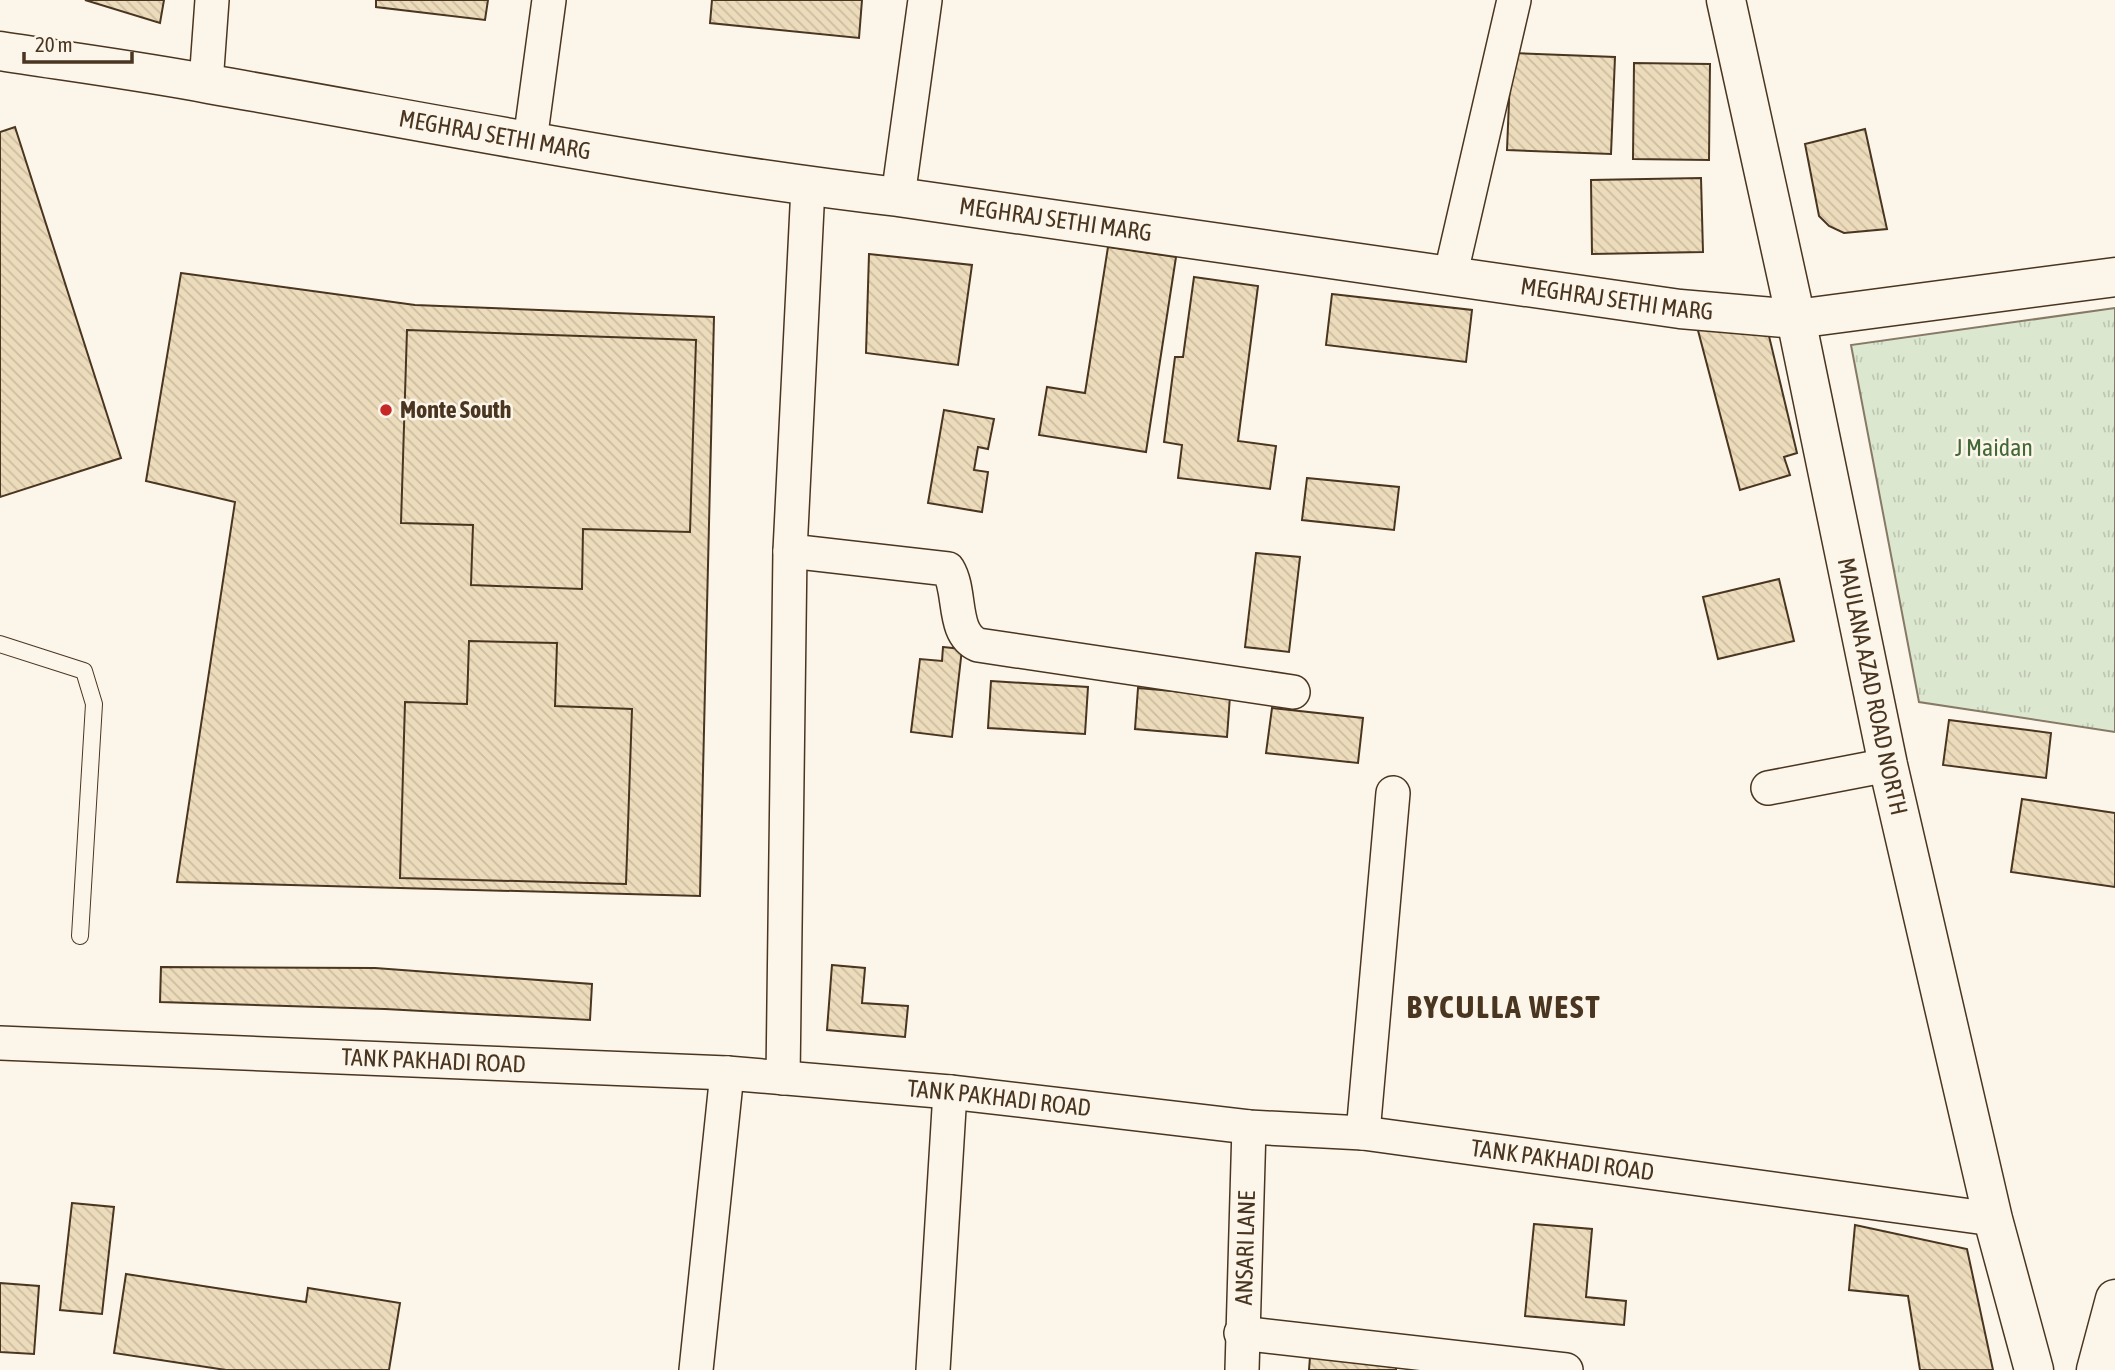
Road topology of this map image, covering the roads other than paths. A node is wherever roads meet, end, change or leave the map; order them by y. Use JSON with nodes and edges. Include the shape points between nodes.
{"nodes":[{"id":1,"x":212,"y":0,"type":"edge"},
{"id":2,"x":549,"y":0,"type":"edge"},
{"id":3,"x":925,"y":0,"type":"edge"},
{"id":4,"x":1514,"y":0,"type":"edge"},
{"id":5,"x":1726,"y":0,"type":"edge"},
{"id":6,"x":0,"y":51,"type":"edge"},
{"id":7,"x":206,"y":83,"type":"junction"},
{"id":8,"x":530,"y":141,"type":"junction"},
{"id":9,"x":808,"y":187,"type":"junction"},
{"id":10,"x":898,"y":197,"type":"junction"},
{"id":11,"x":1450,"y":277,"type":"junction"},
{"id":12,"x":2115,"y":277,"type":"edge"},
{"id":13,"x":1796,"y":320,"type":"junction"},
{"id":14,"x":790,"y":551,"type":"junction"},
{"id":15,"x":0,"y":644,"type":"edge"},
{"id":16,"x":1293,"y":692,"type":"dead end"},
{"id":17,"x":1888,"y":765,"type":"junction"},
{"id":18,"x":1768,"y":788,"type":"dead end"},
{"id":19,"x":1393,"y":793,"type":"dead end"},
{"id":20,"x":80,"y":936,"type":"dead end"},
{"id":21,"x":0,"y":1043,"type":"edge"},
{"id":22,"x":727,"y":1073,"type":"junction"},
{"id":23,"x":783,"y":1078,"type":"junction"},
{"id":24,"x":950,"y":1092,"type":"junction"},
{"id":25,"x":1249,"y":1126,"type":"junction"},
{"id":26,"x":1363,"y":1133,"type":"junction"},
{"id":27,"x":1993,"y":1219,"type":"junction"},
{"id":28,"x":2115,"y":1299,"type":"edge"},
{"id":29,"x":1241,"y":1333,"type":"junction"},
{"id":30,"x":696,"y":1370,"type":"edge"},
{"id":31,"x":933,"y":1370,"type":"edge"},
{"id":32,"x":1242,"y":1370,"type":"edge"},
{"id":33,"x":1566,"y":1370,"type":"edge"},
{"id":34,"x":2034,"y":1370,"type":"edge"},
{"id":35,"x":2096,"y":1370,"type":"edge"}],
"edges":[{"from":1,"to":7,"type":"street"},
{"from":2,"to":8,"type":"street"},
{"from":3,"to":10,"type":"street"},
{"from":4,"to":11,"type":"street"},
{"from":5,"to":13,"type":"street","name":"MAULANA AZAD ROAD NORTH"},
{"from":6,"to":7,"type":"street","name":"MEGHRAJ SETHI MARG"},
{"from":7,"to":8,"type":"street","name":"MEGHRAJ SETHI MARG"},
{"from":8,"to":9,"type":"street","name":"MEGHRAJ SETHI MARG"},
{"from":9,"to":10,"type":"street","name":"MEGHRAJ SETHI MARG"},
{"from":9,"to":14,"type":"street"},
{"from":10,"to":11,"type":"street","name":"MEGHRAJ SETHI MARG"},
{"from":11,"to":13,"type":"street","name":"MEGHRAJ SETHI MARG"},
{"from":12,"to":13,"type":"street","name":"MEGHRAJ SETHI MARG"},
{"from":13,"to":17,"type":"street","name":"MAULANA AZAD ROAD NORTH"},
{"from":14,"to":16,"type":"street","via":[[948,569],[962,630],[978,645]]},
{"from":14,"to":23,"type":"street"},
{"from":15,"to":20,"type":"lane","via":[[84,671],[94,704]]},
{"from":17,"to":18,"type":"street"},
{"from":17,"to":27,"type":"street","name":"MAULANA AZAD ROAD NORTH"},
{"from":19,"to":26,"type":"street"},
{"from":21,"to":22,"type":"street","name":"TANK PAKHADI ROAD"},
{"from":22,"to":23,"type":"street","name":"TANK PAKHADI ROAD"},
{"from":22,"to":30,"type":"street"},
{"from":23,"to":24,"type":"street","name":"TANK PAKHADI ROAD"},
{"from":24,"to":25,"type":"street","name":"TANK PAKHADI ROAD"},
{"from":24,"to":31,"type":"street"},
{"from":25,"to":26,"type":"street","name":"TANK PAKHADI ROAD"},
{"from":25,"to":29,"type":"street","name":"ANSARI LANE"},
{"from":26,"to":27,"type":"street","name":"TANK PAKHADI ROAD"},
{"from":27,"to":34,"type":"street","name":"MAULANA AZAD ROAD NORTH"},
{"from":28,"to":35,"type":"street"},
{"from":29,"to":32,"type":"street","name":"ANSARI LANE"},
{"from":29,"to":33,"type":"street"}]}
